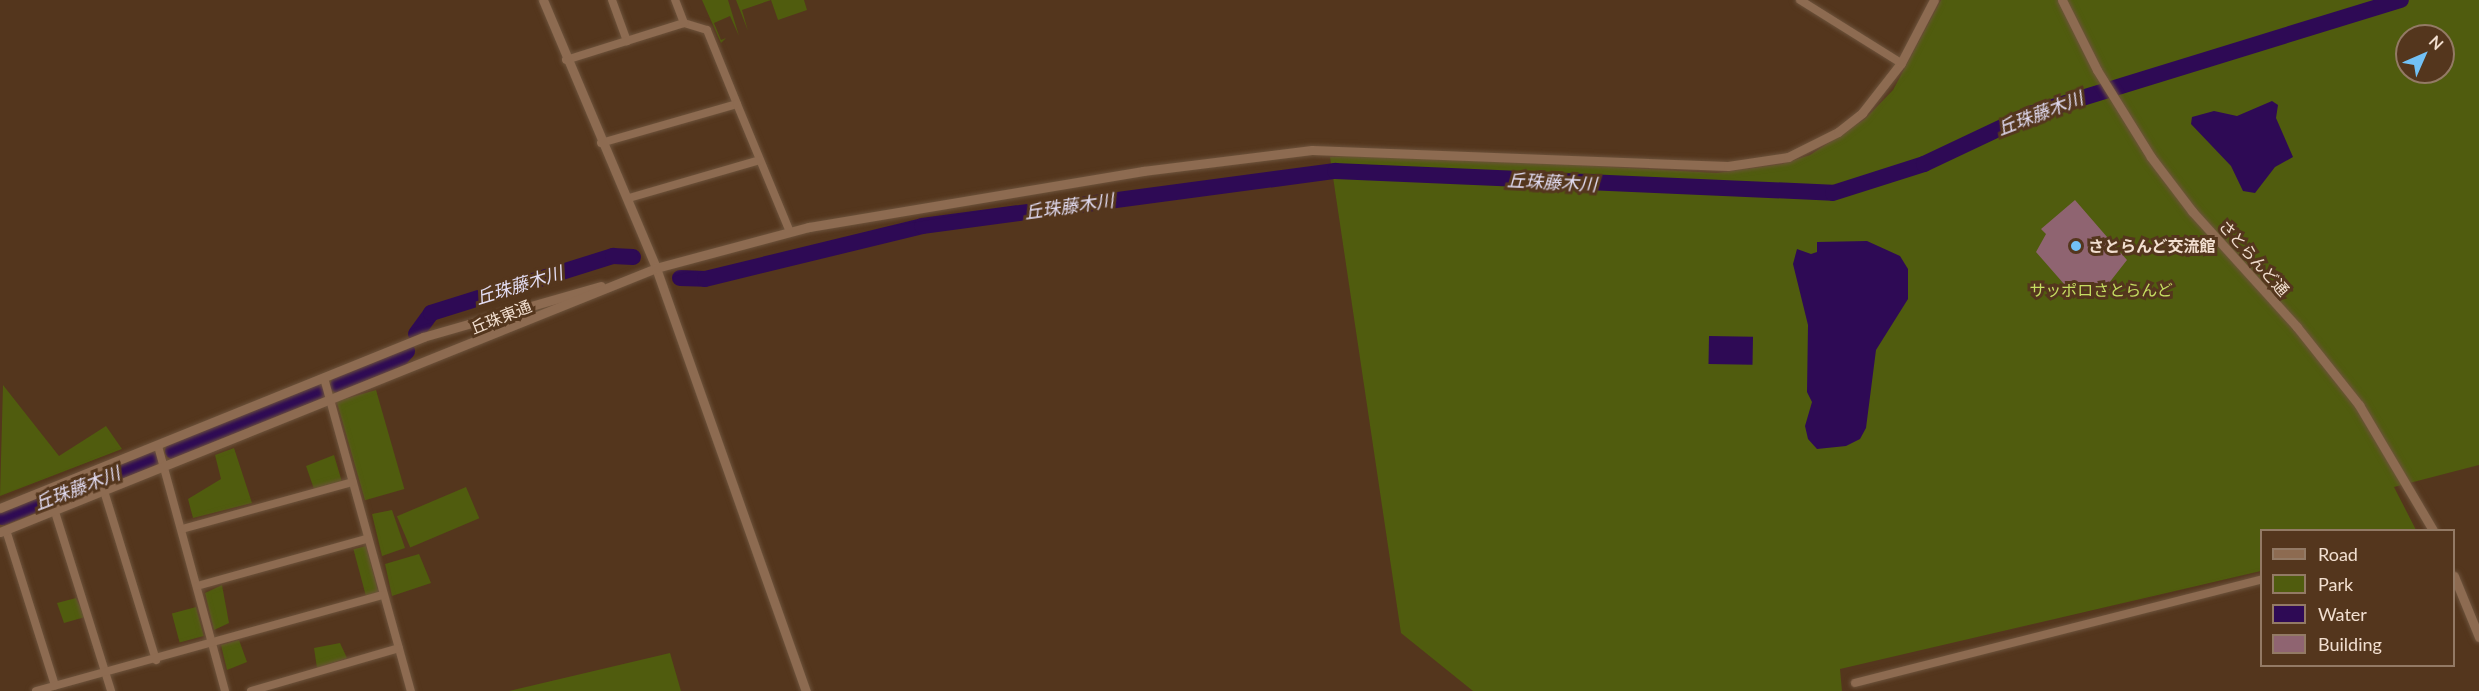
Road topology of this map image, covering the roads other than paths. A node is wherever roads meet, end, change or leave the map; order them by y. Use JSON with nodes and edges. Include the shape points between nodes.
{"nodes":[{"id":1,"x":543,"y":0,"type":"edge"},
{"id":2,"x":612,"y":0,"type":"edge"},
{"id":3,"x":675,"y":0,"type":"edge"},
{"id":4,"x":1800,"y":0,"type":"edge"},
{"id":5,"x":1934,"y":0,"type":"edge"},
{"id":6,"x":2062,"y":0,"type":"edge"},
{"id":7,"x":684,"y":23,"type":"junction"},
{"id":8,"x":627,"y":41,"type":"junction"},
{"id":9,"x":566,"y":60,"type":"junction"},
{"id":10,"x":1901,"y":63,"type":"junction"},
{"id":11,"x":737,"y":104,"type":"junction"},
{"id":12,"x":601,"y":143,"type":"junction"},
{"id":13,"x":760,"y":160,"type":"junction"},
{"id":14,"x":629,"y":198,"type":"junction"},
{"id":15,"x":790,"y":232,"type":"junction"},
{"id":16,"x":656,"y":268,"type":"junction"},
{"id":17,"x":626,"y":279,"type":"junction"},
{"id":18,"x":324,"y":378,"type":"junction"},
{"id":19,"x":332,"y":401,"type":"junction"},
{"id":20,"x":158,"y":446,"type":"junction"},
{"id":21,"x":164,"y":467,"type":"junction"},
{"id":22,"x":353,"y":482,"type":"junction"},
{"id":23,"x":104,"y":491,"type":"junction"},
{"id":24,"x":0,"y":508,"type":"edge"},
{"id":25,"x":55,"y":512,"type":"junction"},
{"id":26,"x":182,"y":529,"type":"junction"},
{"id":27,"x":2432,"y":529,"type":"edge"},
{"id":28,"x":3,"y":531,"type":"edge"},
{"id":29,"x":368,"y":539,"type":"junction"},
{"id":30,"x":2455,"y":578,"type":"edge"},
{"id":31,"x":2260,"y":580,"type":"edge"},
{"id":32,"x":197,"y":586,"type":"junction"},
{"id":33,"x":383,"y":595,"type":"junction"},
{"id":34,"x":2479,"y":637,"type":"edge"},
{"id":35,"x":213,"y":645,"type":"junction"},
{"id":36,"x":399,"y":648,"type":"junction"},
{"id":37,"x":156,"y":660,"type":"junction"},
{"id":38,"x":105,"y":674,"type":"junction"},
{"id":39,"x":1855,"y":682,"type":"dead end"},
{"id":40,"x":55,"y":685,"type":"junction"},
{"id":41,"x":36,"y":691,"type":"edge"},
{"id":42,"x":111,"y":691,"type":"edge"},
{"id":43,"x":225,"y":691,"type":"edge"},
{"id":44,"x":251,"y":691,"type":"edge"},
{"id":45,"x":411,"y":691,"type":"edge"},
{"id":46,"x":806,"y":691,"type":"edge"}],
"edges":[{"from":1,"to":9,"type":"street"},
{"from":2,"to":8,"type":"street"},
{"from":3,"to":7,"type":"street"},
{"from":4,"to":10,"type":"street"},
{"from":5,"to":10,"type":"street"},
{"from":6,"to":27,"type":"street","name":"さとらんど通","via":[[2115,100],[2192,211],[2297,327],[2359,405]]},
{"from":7,"to":8,"type":"street"},
{"from":7,"to":11,"type":"street","via":[[707,30]]},
{"from":8,"to":9,"type":"street"},
{"from":9,"to":12,"type":"street"},
{"from":10,"to":15,"type":"street","via":[[1862,113],[1838,132],[1788,157],[1752,164],[1304,150],[1143,171]]},
{"from":11,"to":12,"type":"street"},
{"from":11,"to":13,"type":"street"},
{"from":12,"to":14,"type":"street"},
{"from":13,"to":14,"type":"street"},
{"from":13,"to":15,"type":"street"},
{"from":14,"to":16,"type":"street"},
{"from":15,"to":16,"type":"street"},
{"from":16,"to":17,"type":"street"},
{"from":16,"to":46,"type":"street"},
{"from":17,"to":18,"type":"street","name":"丘珠東通","via":[[423,337]]},
{"from":17,"to":19,"type":"street","name":"丘珠東通"},
{"from":18,"to":19,"type":"street"},
{"from":18,"to":20,"type":"street","name":"丘珠東通"},
{"from":19,"to":21,"type":"street","name":"丘珠東通"},
{"from":19,"to":22,"type":"street"},
{"from":20,"to":21,"type":"street"},
{"from":20,"to":24,"type":"street","name":"丘珠東通"},
{"from":21,"to":23,"type":"street","name":"丘珠東通"},
{"from":21,"to":26,"type":"street"},
{"from":22,"to":26,"type":"street"},
{"from":22,"to":29,"type":"street"},
{"from":23,"to":25,"type":"street","name":"丘珠東通"},
{"from":23,"to":37,"type":"street"},
{"from":25,"to":28,"type":"street","name":"丘珠東通"},
{"from":25,"to":38,"type":"street"},
{"from":26,"to":32,"type":"street"},
{"from":28,"to":40,"type":"street"},
{"from":29,"to":32,"type":"street"},
{"from":29,"to":33,"type":"street"},
{"from":30,"to":34,"type":"street"},
{"from":31,"to":39,"type":"street"},
{"from":32,"to":35,"type":"street"},
{"from":33,"to":35,"type":"street"},
{"from":33,"to":36,"type":"street"},
{"from":35,"to":37,"type":"street"},
{"from":35,"to":43,"type":"street"},
{"from":36,"to":44,"type":"street"},
{"from":36,"to":45,"type":"street"},
{"from":37,"to":38,"type":"street"},
{"from":38,"to":40,"type":"street"},
{"from":38,"to":42,"type":"street"},
{"from":40,"to":41,"type":"street"}]}
